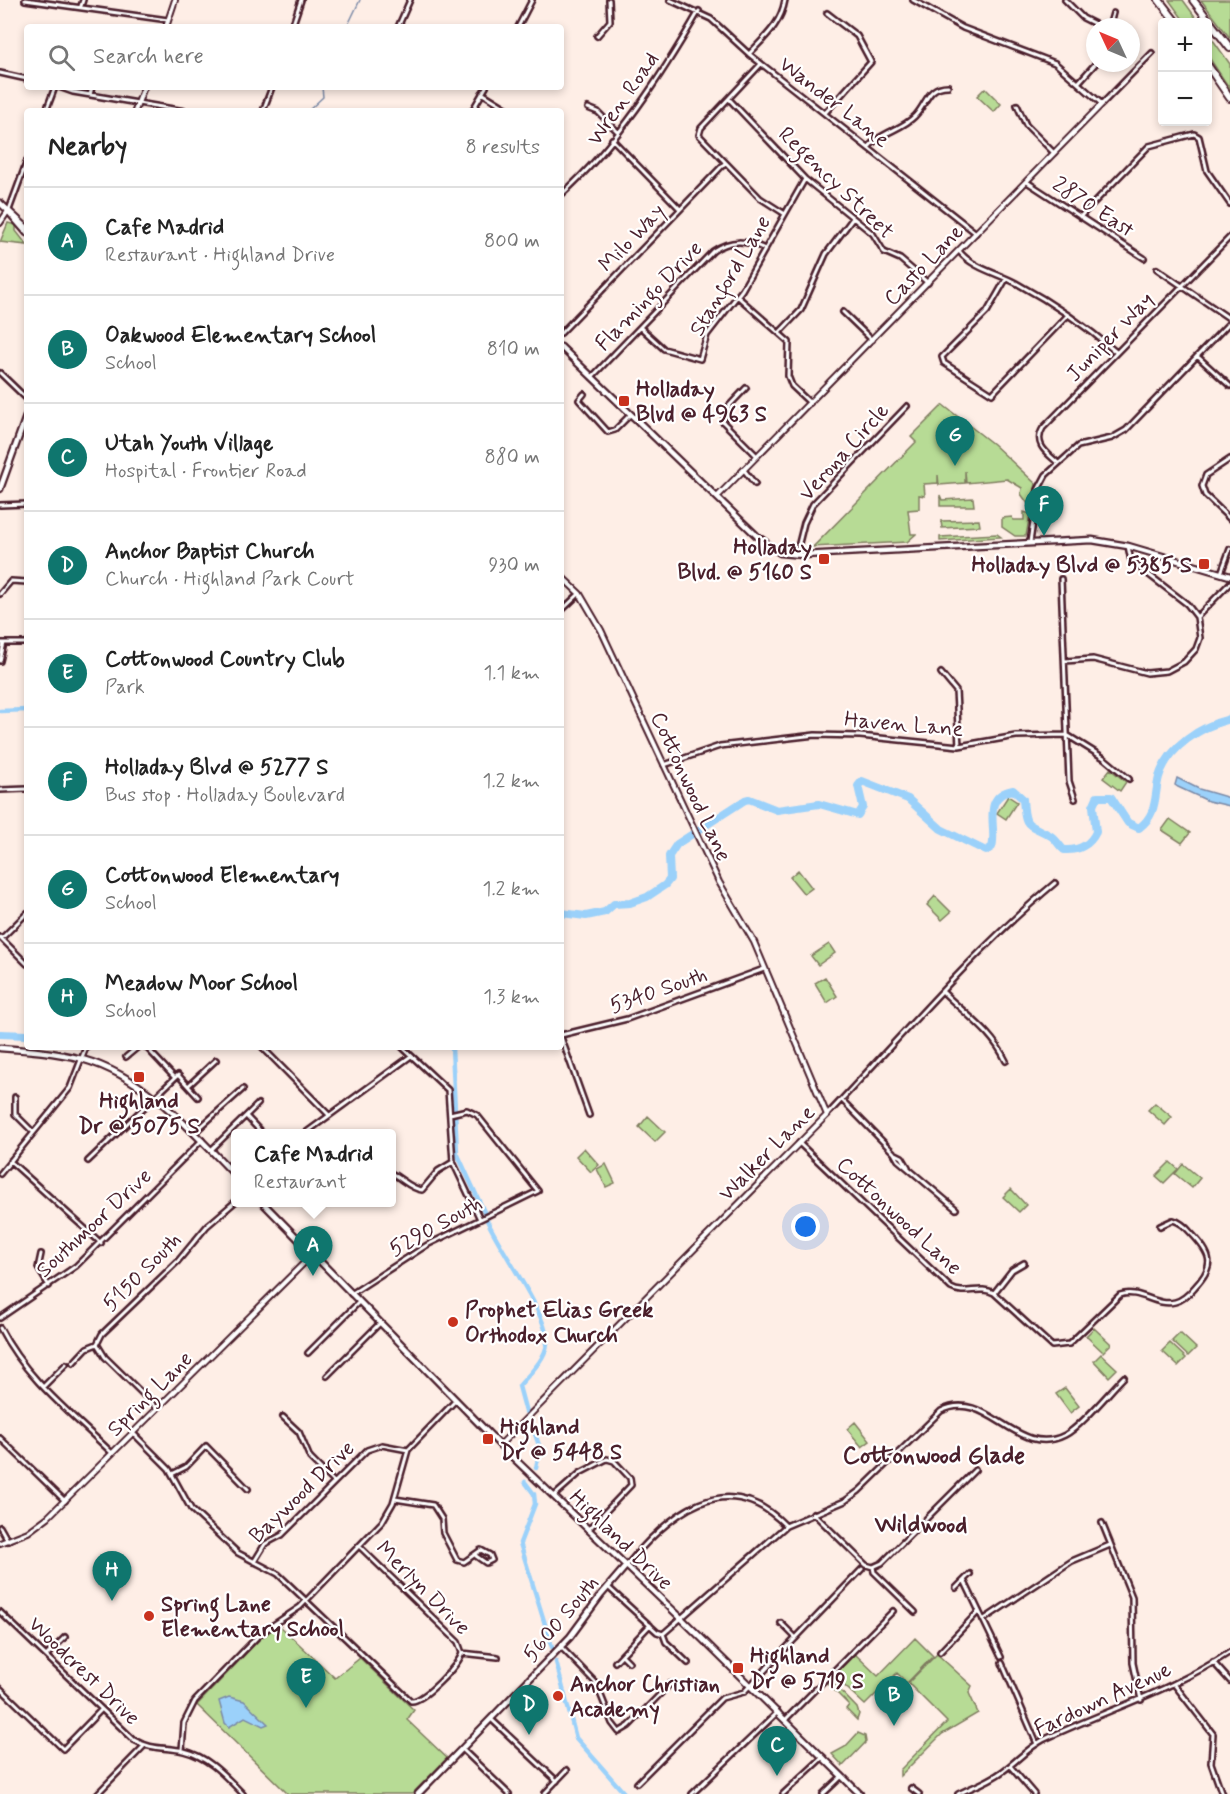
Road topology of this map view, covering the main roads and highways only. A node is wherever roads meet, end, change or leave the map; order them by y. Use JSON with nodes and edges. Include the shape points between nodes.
{"nodes":[{"id":1,"x":1159,"y":0,"type":"edge"},
{"id":2,"x":1193,"y":0,"type":"edge"},
{"id":3,"x":1173,"y":18,"type":"edge"},
{"id":4,"x":1230,"y":48,"type":"edge"},
{"id":5,"x":1212,"y":72,"type":"edge"},
{"id":6,"x":1230,"y":98,"type":"edge"},
{"id":7,"x":0,"y":203,"type":"edge"},
{"id":8,"x":8,"y":211,"type":"junction"},
{"id":9,"x":24,"y":225,"type":"edge"},
{"id":10,"x":24,"y":230,"type":"edge"},
{"id":11,"x":564,"y":350,"type":"edge"},
{"id":12,"x":24,"y":422,"type":"edge"},
{"id":13,"x":0,"y":489,"type":"edge"},
{"id":14,"x":1230,"y":576,"type":"edge"},
{"id":15,"x":0,"y":1048,"type":"edge"},
{"id":16,"x":24,"y":1050,"type":"edge"},
{"id":17,"x":25,"y":1050,"type":"edge"},
{"id":18,"x":231,"y":1171,"type":"edge"},
{"id":19,"x":266,"y":1207,"type":"edge"},
{"id":20,"x":626,"y":1566,"type":"junction"},
{"id":21,"x":418,"y":1794,"type":"edge"},
{"id":22,"x":860,"y":1794,"type":"edge"}],
"edges":[{"from":1,"to":3,"type":"highway"},
{"from":2,"to":4,"type":"highway"},
{"from":5,"to":6,"type":"highway"},
{"from":7,"to":8,"type":"main road"},
{"from":8,"to":9,"type":"main road"},
{"from":8,"to":10,"type":"main road"},
{"from":11,"to":14,"type":"main road","via":[[769,546],[784,554],[1092,540],[1128,546]]},
{"from":12,"to":13,"type":"main road"},
{"from":15,"to":16,"type":"main road"},
{"from":17,"to":18,"type":"main road","via":[[82,1059],[118,1074],[154,1096]]},
{"from":19,"to":20,"type":"main road","name":"Highland Drive","via":[[500,1445]]},
{"from":20,"to":21,"type":"main road","name":"5600 South","via":[[561,1647]]},
{"from":20,"to":22,"type":"main road","name":"Highland Drive"}]}
